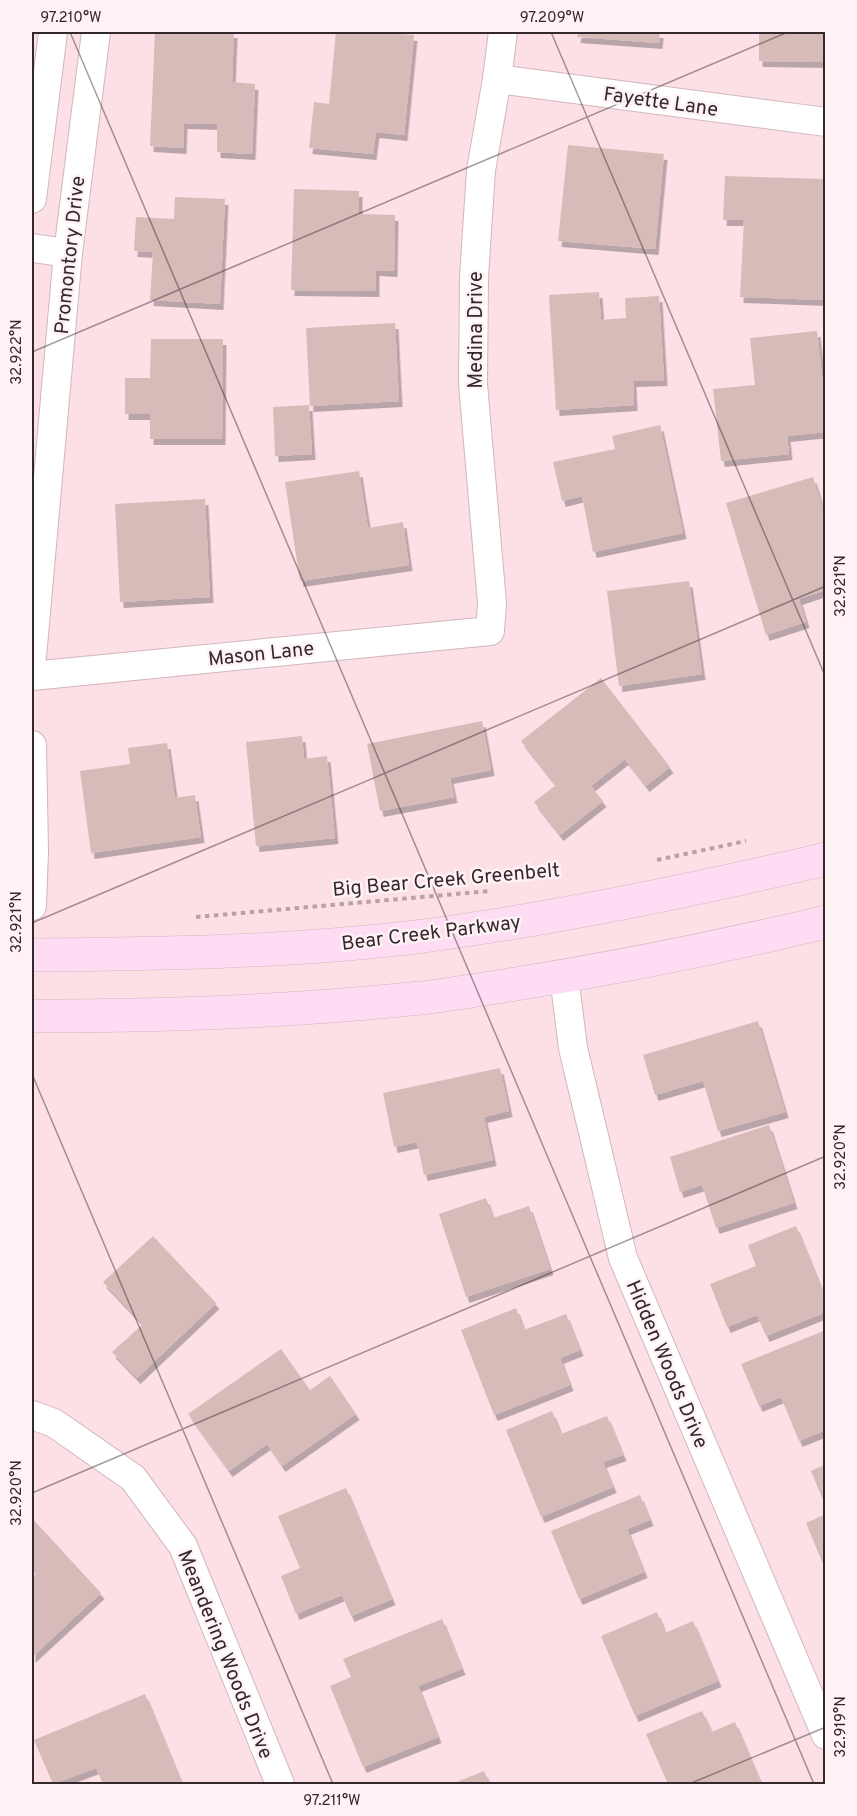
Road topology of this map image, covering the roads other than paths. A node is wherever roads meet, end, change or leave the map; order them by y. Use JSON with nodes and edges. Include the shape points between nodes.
{"nodes":[{"id":1,"x":52,"y":32,"type":"edge"},
{"id":2,"x":96,"y":32,"type":"edge"},
{"id":3,"x":503,"y":32,"type":"edge"},
{"id":4,"x":498,"y":79,"type":"junction"},
{"id":5,"x":825,"y":122,"type":"edge"},
{"id":6,"x":32,"y":198,"type":"edge"},
{"id":7,"x":32,"y":248,"type":"edge"},
{"id":8,"x":68,"y":253,"type":"junction"},
{"id":9,"x":490,"y":631,"type":"joint"},
{"id":10,"x":32,"y":657,"type":"edge"},
{"id":11,"x":32,"y":676,"type":"edge"},
{"id":12,"x":32,"y":745,"type":"edge"},
{"id":13,"x":32,"y":817,"type":"edge"},
{"id":14,"x":825,"y":860,"type":"edge"},
{"id":15,"x":32,"y":906,"type":"edge"},
{"id":16,"x":825,"y":922,"type":"edge"},
{"id":17,"x":32,"y":955,"type":"edge"},
{"id":18,"x":564,"y":976,"type":"junction"},
{"id":19,"x":32,"y":1016,"type":"edge"},
{"id":20,"x":32,"y":1415,"type":"edge"},
{"id":21,"x":825,"y":1735,"type":"edge"},
{"id":22,"x":280,"y":1785,"type":"edge"}],
"edges":[{"from":1,"to":6,"type":"street"},
{"from":2,"to":8,"type":"street","name":"Promontory Drive"},
{"from":3,"to":4,"type":"street","name":"Medina Drive"},
{"from":4,"to":5,"type":"street","name":"Fayette Lane"},
{"from":4,"to":9,"type":"street","name":"Medina Drive","via":[[481,170],[474,277],[473,384],[492,603]]},
{"from":7,"to":8,"type":"street"},
{"from":8,"to":10,"type":"street","name":"Promontory Drive"},
{"from":9,"to":11,"type":"street","name":"Mason Lane"},
{"from":12,"to":13,"type":"street"},
{"from":13,"to":15,"type":"street"},
{"from":14,"to":17,"type":"main road","name":"Bear Creek Parkway","via":[[690,891],[416,937],[280,949]]},
{"from":16,"to":18,"type":"main road","via":[[703,951]]},
{"from":18,"to":19,"type":"main road","via":[[423,998],[284,1011]]},
{"from":18,"to":21,"type":"street","name":"Hidden Woods Drive","via":[[573,1048],[623,1258]]},
{"from":20,"to":22,"type":"street","name":"Meandering Woods Drive","via":[[54,1423],[133,1478],[183,1546]]}]}
